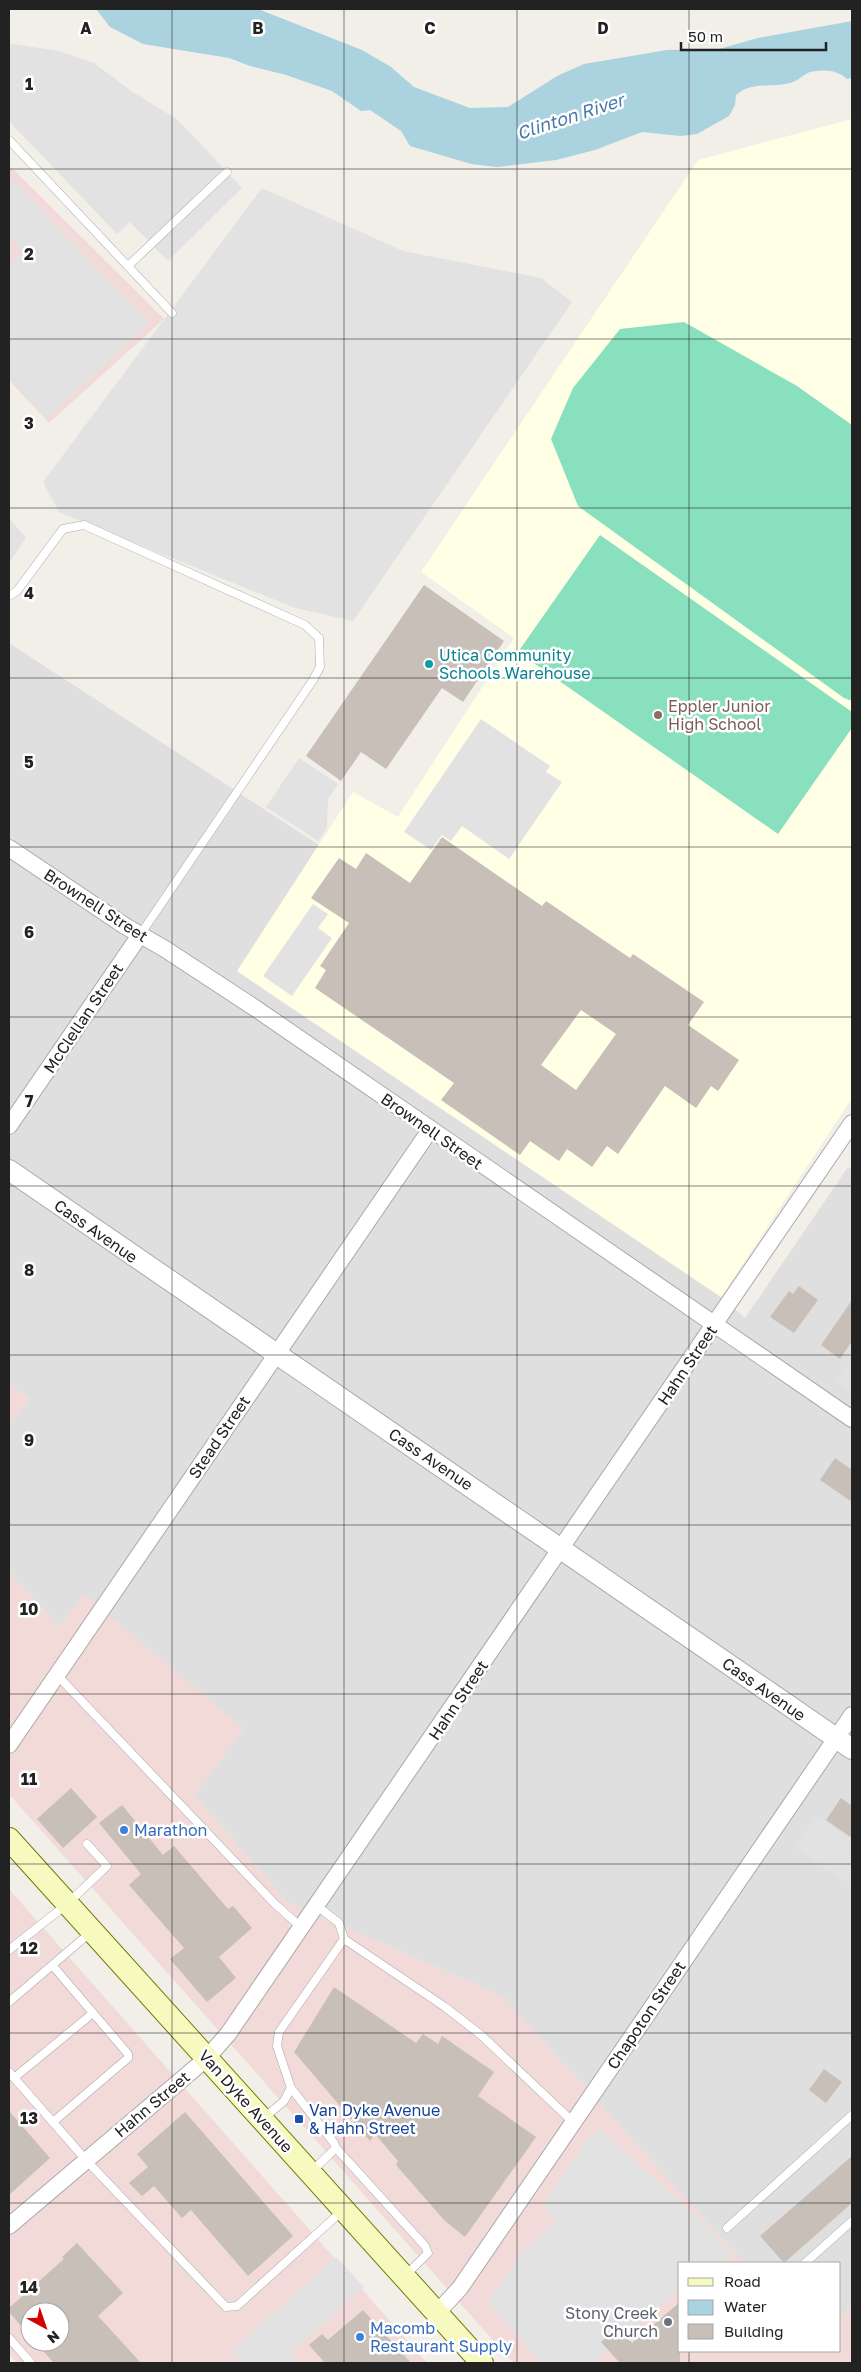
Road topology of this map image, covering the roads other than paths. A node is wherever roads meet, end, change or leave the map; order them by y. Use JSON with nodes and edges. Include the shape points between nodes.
{"nodes":[{"id":1,"x":9,"y":140,"type":"edge"},
{"id":2,"x":227,"y":172,"type":"dead end"},
{"id":3,"x":128,"y":266,"type":"junction"},
{"id":4,"x":172,"y":313,"type":"dead end"},
{"id":5,"x":9,"y":596,"type":"edge"},
{"id":6,"x":9,"y":848,"type":"edge"},
{"id":7,"x":140,"y":935,"type":"junction"},
{"id":8,"x":852,"y":1123,"type":"edge"},
{"id":9,"x":9,"y":1126,"type":"edge"},
{"id":10,"x":430,"y":1130,"type":"junction"},
{"id":11,"x":9,"y":1170,"type":"edge"},
{"id":12,"x":715,"y":1326,"type":"junction"},
{"id":13,"x":276,"y":1355,"type":"junction"},
{"id":14,"x":852,"y":1420,"type":"edge"},
{"id":15,"x":562,"y":1549,"type":"junction"},
{"id":16,"x":58,"y":1675,"type":"junction"},
{"id":17,"x":852,"y":1715,"type":"edge"},
{"id":18,"x":844,"y":1744,"type":"edge"},
{"id":19,"x":9,"y":1745,"type":"edge"},
{"id":20,"x":9,"y":1839,"type":"edge"},
{"id":21,"x":87,"y":1844,"type":"dead end"},
{"id":22,"x":67,"y":1904,"type":"junction"},
{"id":23,"x":317,"y":1906,"type":"junction"},
{"id":24,"x":302,"y":1928,"type":"junction"},
{"id":25,"x":92,"y":1931,"type":"junction"},
{"id":26,"x":344,"y":1939,"type":"junction"},
{"id":27,"x":9,"y":1950,"type":"edge"},
{"id":28,"x":52,"y":1966,"type":"junction"},
{"id":29,"x":9,"y":2002,"type":"edge"},
{"id":30,"x":94,"y":2012,"type":"junction"},
{"id":31,"x":207,"y":2058,"type":"junction"},
{"id":32,"x":11,"y":2075,"type":"edge"},
{"id":33,"x":292,"y":2088,"type":"junction"},
{"id":34,"x":852,"y":2115,"type":"edge"},
{"id":35,"x":262,"y":2120,"type":"junction"},
{"id":36,"x":53,"y":2122,"type":"junction"},
{"id":37,"x":572,"y":2122,"type":"junction"},
{"id":38,"x":336,"y":2148,"type":"junction"},
{"id":39,"x":86,"y":2160,"type":"junction"},
{"id":40,"x":310,"y":2173,"type":"junction"},
{"id":41,"x":343,"y":2210,"type":"junction"},
{"id":42,"x":852,"y":2221,"type":"edge"},
{"id":43,"x":9,"y":2226,"type":"edge"},
{"id":44,"x":727,"y":2228,"type":"dead end"},
{"id":45,"x":806,"y":2262,"type":"edge"},
{"id":46,"x":404,"y":2277,"type":"junction"},
{"id":47,"x":437,"y":2313,"type":"junction"},
{"id":48,"x":9,"y":2338,"type":"edge"},
{"id":49,"x":31,"y":2363,"type":"edge"},
{"id":50,"x":482,"y":2363,"type":"edge"}],
"edges":[{"from":1,"to":3,"type":"lane"},
{"from":2,"to":3,"type":"lane"},
{"from":3,"to":4,"type":"lane"},
{"from":5,"to":7,"type":"lane","via":[[17,591],[63,529],[84,525],[305,625],[319,638],[320,667],[313,680]]},
{"from":6,"to":7,"type":"street","name":"Brownell Street"},
{"from":7,"to":9,"type":"street","name":"McClellan Street"},
{"from":7,"to":10,"type":"street","name":"Brownell Street","via":[[249,1004]]},
{"from":8,"to":12,"type":"street","name":"Hahn Street"},
{"from":10,"to":12,"type":"street","name":"Brownell Street"},
{"from":10,"to":13,"type":"street","name":"Stead Street"},
{"from":11,"to":13,"type":"street","name":"Cass Avenue"},
{"from":12,"to":14,"type":"street","name":"Brownell Street"},
{"from":12,"to":15,"type":"street","name":"Hahn Street"},
{"from":13,"to":15,"type":"street","name":"Cass Avenue"},
{"from":13,"to":16,"type":"street","name":"Stead Street"},
{"from":15,"to":18,"type":"street","name":"Cass Avenue"},
{"from":15,"to":23,"type":"street","name":"Hahn Street"},
{"from":16,"to":19,"type":"street","name":"Stead Street"},
{"from":16,"to":24,"type":"lane","via":[[275,1904]]},
{"from":17,"to":18,"type":"street","name":"Chapoton Street"},
{"from":18,"to":37,"type":"street","name":"Chapoton Street"},
{"from":20,"to":22,"type":"main road","name":"Van Dyke Avenue"},
{"from":21,"to":22,"type":"lane","via":[[107,1866]]},
{"from":22,"to":25,"type":"main road","name":"Van Dyke Avenue"},
{"from":22,"to":27,"type":"lane"},
{"from":23,"to":24,"type":"street","name":"Hahn Street"},
{"from":23,"to":26,"type":"lane","via":[[339,1923]]},
{"from":24,"to":31,"type":"street","name":"Hahn Street","via":[[228,2034]]},
{"from":25,"to":28,"type":"lane"},
{"from":25,"to":31,"type":"main road","name":"Van Dyke Avenue"},
{"from":26,"to":33,"type":"lane","via":[[279,2032],[277,2046]]},
{"from":26,"to":37,"type":"lane","via":[[481,2034]]},
{"from":28,"to":29,"type":"lane"},
{"from":28,"to":30,"type":"lane"},
{"from":30,"to":32,"type":"lane"},
{"from":30,"to":36,"type":"lane","via":[[126,2050],[128,2058]]},
{"from":31,"to":35,"type":"main road","name":"Van Dyke Avenue"},
{"from":31,"to":39,"type":"street","name":"Hahn Street"},
{"from":32,"to":36,"type":"lane"},
{"from":33,"to":35,"type":"lane","via":[[284,2101]]},
{"from":33,"to":38,"type":"lane"},
{"from":34,"to":44,"type":"lane"},
{"from":35,"to":40,"type":"main road","name":"Van Dyke Avenue"},
{"from":36,"to":39,"type":"lane"},
{"from":37,"to":47,"type":"street","name":"Chapoton Street","via":[[460,2288]]},
{"from":38,"to":40,"type":"lane"},
{"from":38,"to":46,"type":"lane","via":[[425,2246],[428,2254]]},
{"from":39,"to":41,"type":"lane","via":[[226,2307],[236,2306]]},
{"from":39,"to":43,"type":"street","name":"Hahn Street"},
{"from":40,"to":41,"type":"main road","name":"Van Dyke Avenue"},
{"from":41,"to":46,"type":"main road","name":"Van Dyke Avenue"},
{"from":42,"to":45,"type":"lane"},
{"from":46,"to":47,"type":"main road","name":"Van Dyke Avenue"},
{"from":47,"to":50,"type":"main road","name":"Van Dyke Avenue"},
{"from":48,"to":49,"type":"lane"}]}
